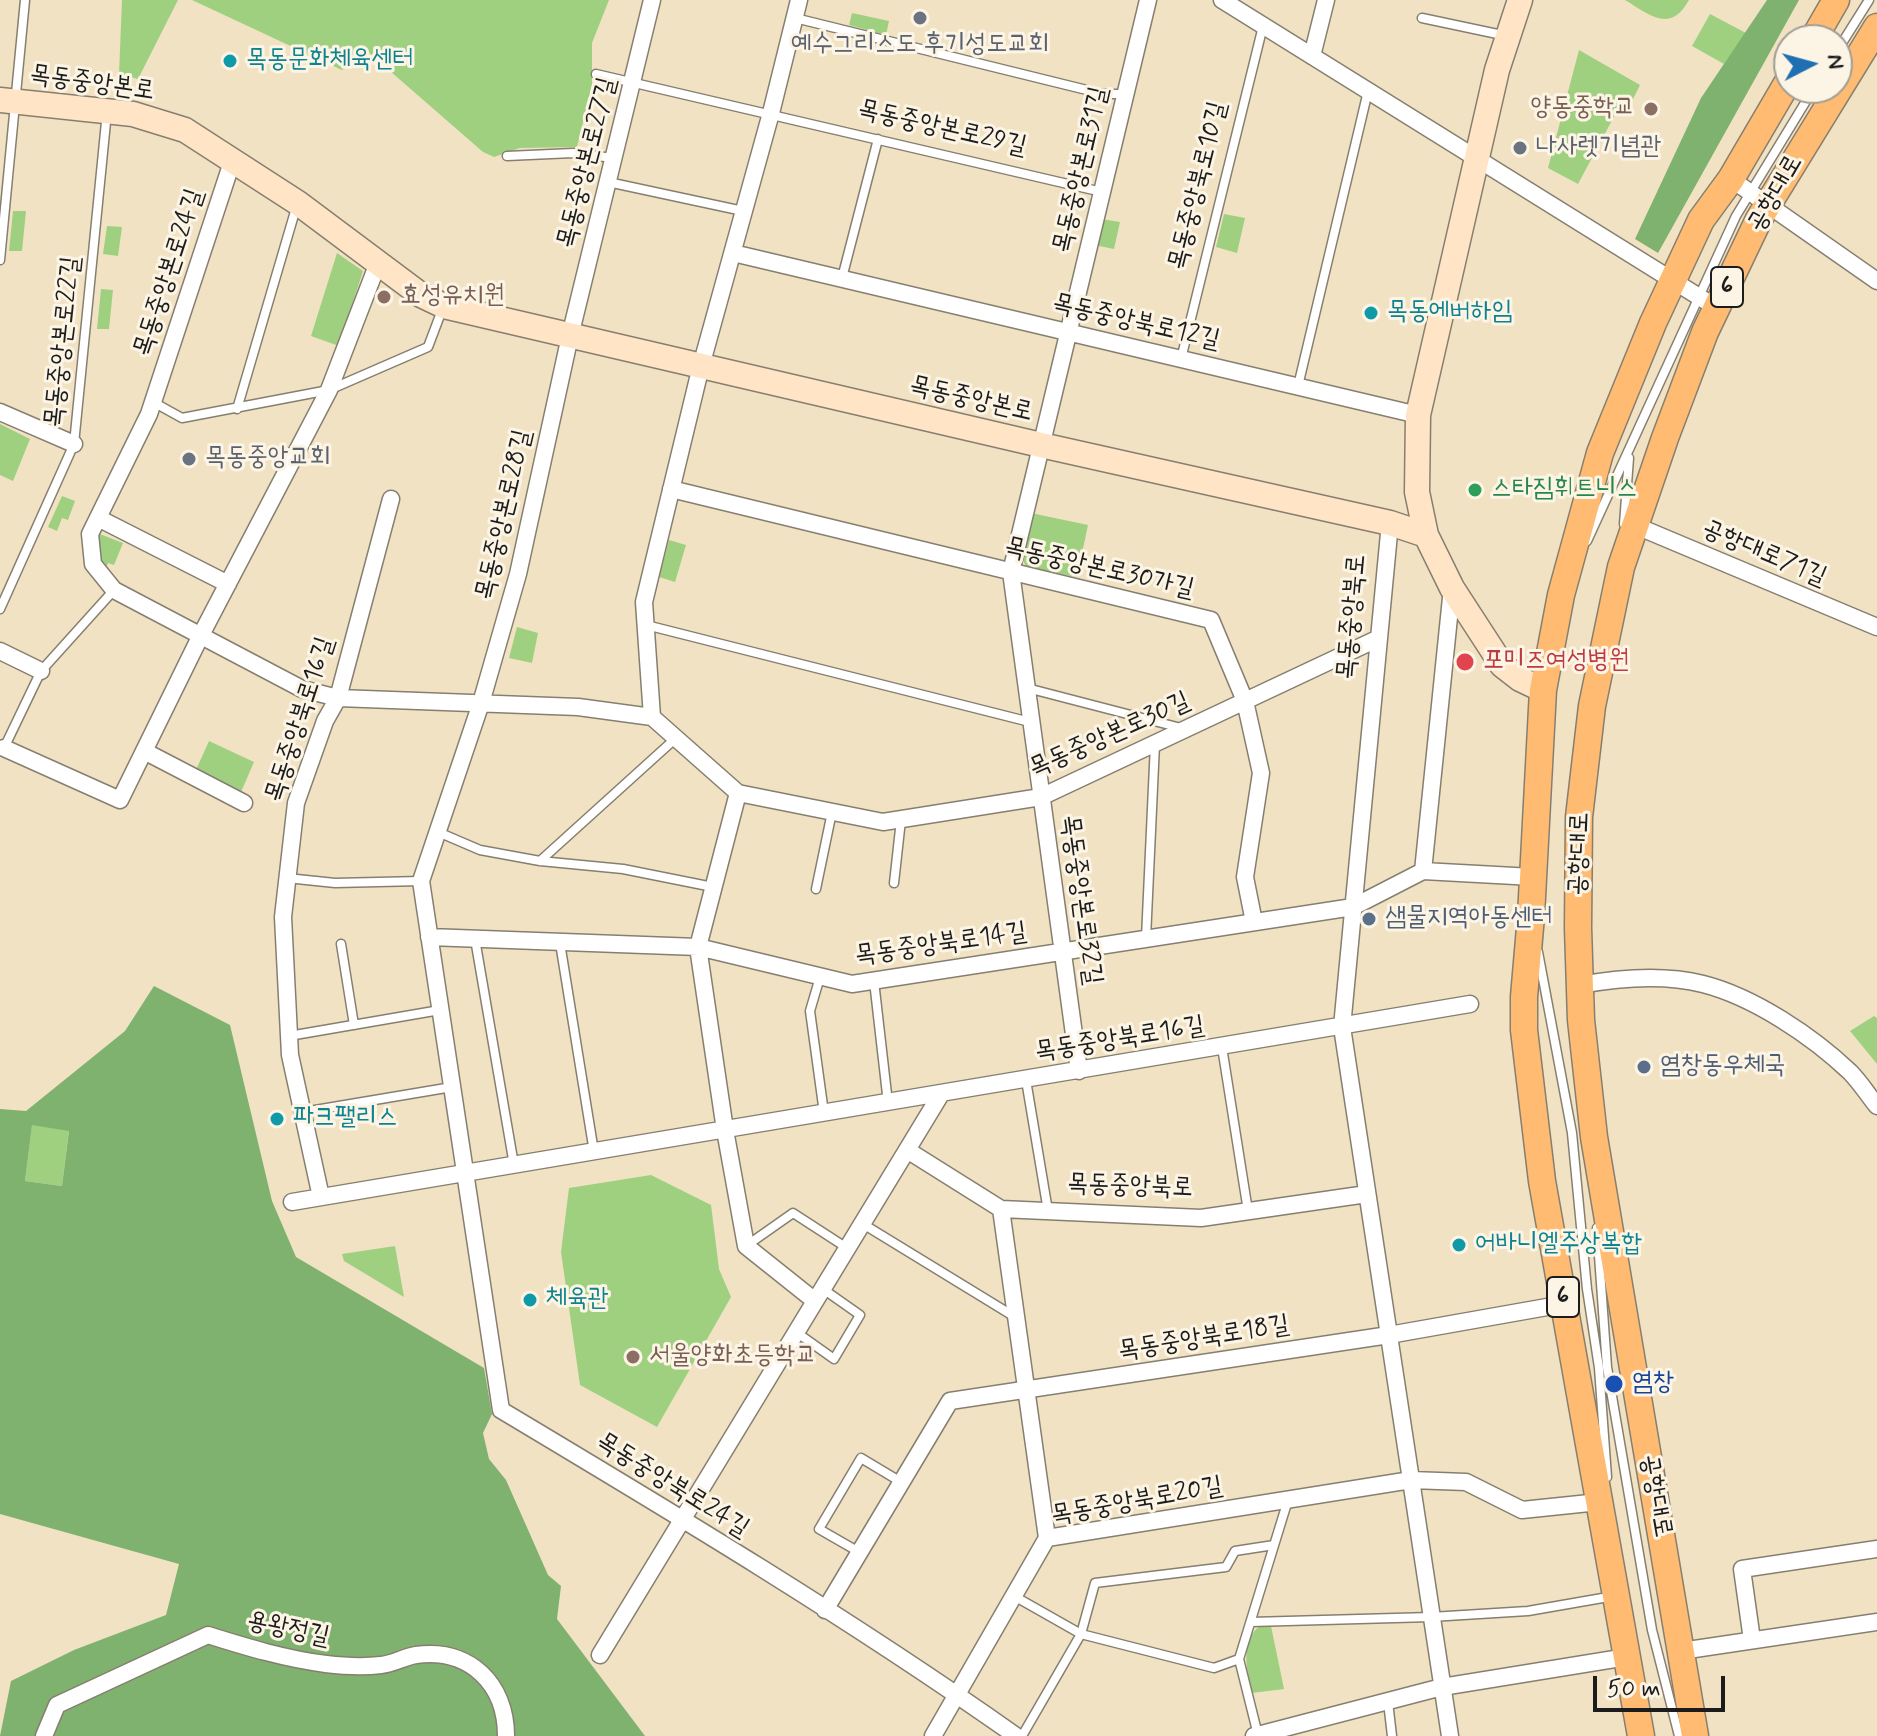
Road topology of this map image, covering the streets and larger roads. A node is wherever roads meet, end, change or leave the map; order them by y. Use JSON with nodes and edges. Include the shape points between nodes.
{"nodes":[{"id":1,"x":652,"y":0,"type":"edge"},
{"id":2,"x":799,"y":0,"type":"edge"},
{"id":3,"x":1148,"y":0,"type":"edge"},
{"id":4,"x":1222,"y":0,"type":"edge"},
{"id":5,"x":1326,"y":0,"type":"edge"},
{"id":6,"x":1520,"y":0,"type":"edge"},
{"id":7,"x":1836,"y":0,"type":"edge"},
{"id":8,"x":1238,"y":5,"type":"edge"},
{"id":9,"x":1822,"y":24,"type":"edge"},
{"id":10,"x":1877,"y":27,"type":"edge"},
{"id":11,"x":1312,"y":56,"type":"junction"},
{"id":12,"x":8,"y":101,"type":"edge"},
{"id":13,"x":1781,"y":104,"type":"edge"},
{"id":14,"x":1476,"y":158,"type":"junction"},
{"id":15,"x":233,"y":159,"type":"junction"},
{"id":16,"x":1750,"y":191,"type":"junction"},
{"id":17,"x":733,"y":253,"type":"junction"},
{"id":18,"x":378,"y":263,"type":"junction"},
{"id":19,"x":1674,"y":280,"type":"junction"},
{"id":20,"x":1877,"y":281,"type":"edge"},
{"id":21,"x":1708,"y":302,"type":"junction"},
{"id":22,"x":1068,"y":332,"type":"junction"},
{"id":23,"x":570,"y":336,"type":"junction"},
{"id":24,"x":701,"y":366,"type":"junction"},
{"id":25,"x":0,"y":412,"type":"edge"},
{"id":26,"x":1418,"y":415,"type":"junction"},
{"id":27,"x":74,"y":444,"type":"road end"},
{"id":28,"x":1041,"y":445,"type":"junction"},
{"id":29,"x":671,"y":489,"type":"junction"},
{"id":30,"x":391,"y":499,"type":"dead end"},
{"id":31,"x":98,"y":518,"type":"junction"},
{"id":32,"x":1390,"y":523,"type":"junction"},
{"id":33,"x":1634,"y":525,"type":"junction"},
{"id":34,"x":1426,"y":535,"type":"junction"},
{"id":35,"x":1011,"y":572,"type":"junction"},
{"id":36,"x":228,"y":584,"type":"junction"},
{"id":37,"x":1452,"y":588,"type":"junction"},
{"id":38,"x":1877,"y":627,"type":"edge"},
{"id":39,"x":201,"y":635,"type":"junction"},
{"id":40,"x":1379,"y":638,"type":"junction"},
{"id":41,"x":0,"y":651,"type":"edge"},
{"id":42,"x":41,"y":671,"type":"road end"},
{"id":43,"x":1543,"y":690,"type":"junction"},
{"id":44,"x":338,"y":698,"type":"junction"},
{"id":45,"x":1245,"y":701,"type":"junction"},
{"id":46,"x":481,"y":703,"type":"junction"},
{"id":47,"x":652,"y":717,"type":"junction"},
{"id":48,"x":4,"y":748,"type":"road end"},
{"id":49,"x":144,"y":751,"type":"junction"},
{"id":50,"x":738,"y":793,"type":"junction"},
{"id":51,"x":1041,"y":797,"type":"junction"},
{"id":52,"x":244,"y":803,"type":"dead end"},
{"id":53,"x":1423,"y":871,"type":"junction"},
{"id":54,"x":1533,"y":877,"type":"junction"},
{"id":55,"x":1353,"y":907,"type":"junction"},
{"id":56,"x":1254,"y":922,"type":"junction"},
{"id":57,"x":429,"y":937,"type":"junction"},
{"id":58,"x":698,"y":947,"type":"junction"},
{"id":59,"x":1063,"y":951,"type":"junction"},
{"id":60,"x":1580,"y":985,"type":"junction"},
{"id":61,"x":1470,"y":1004,"type":"dead end"},
{"id":62,"x":1342,"y":1027,"type":"junction"},
{"id":63,"x":1079,"y":1071,"type":"junction"},
{"id":64,"x":941,"y":1094,"type":"junction"},
{"id":65,"x":1877,"y":1106,"type":"edge"},
{"id":66,"x":725,"y":1130,"type":"junction"},
{"id":67,"x":907,"y":1150,"type":"junction"},
{"id":68,"x":465,"y":1173,"type":"junction"},
{"id":69,"x":1367,"y":1194,"type":"junction"},
{"id":70,"x":321,"y":1197,"type":"junction"},
{"id":71,"x":292,"y":1202,"type":"dead end"},
{"id":72,"x":1001,"y":1209,"type":"junction"},
{"id":73,"x":818,"y":1295,"type":"junction"},
{"id":74,"x":1564,"y":1304,"type":"junction"},
{"id":75,"x":1389,"y":1335,"type":"junction"},
{"id":76,"x":1027,"y":1390,"type":"junction"},
{"id":77,"x":1411,"y":1480,"type":"junction"},
{"id":78,"x":1599,"y":1502,"type":"junction"},
{"id":79,"x":683,"y":1519,"type":"junction"},
{"id":80,"x":1047,"y":1538,"type":"junction"},
{"id":81,"x":1877,"y":1549,"type":"edge"},
{"id":82,"x":825,"y":1610,"type":"junction"},
{"id":83,"x":1877,"y":1622,"type":"edge"},
{"id":84,"x":1752,"y":1640,"type":"junction"},
{"id":85,"x":1681,"y":1651,"type":"junction"},
{"id":86,"x":600,"y":1655,"type":"dead end"},
{"id":87,"x":1627,"y":1657,"type":"junction"},
{"id":88,"x":1442,"y":1687,"type":"junction"},
{"id":89,"x":957,"y":1694,"type":"junction"},
{"id":90,"x":1290,"y":1732,"type":"edge"},
{"id":91,"x":44,"y":1736,"type":"edge"},
{"id":92,"x":506,"y":1736,"type":"edge"},
{"id":93,"x":933,"y":1736,"type":"edge"},
{"id":94,"x":1019,"y":1736,"type":"edge"},
{"id":95,"x":1256,"y":1736,"type":"edge"},
{"id":96,"x":1450,"y":1736,"type":"edge"},
{"id":97,"x":1641,"y":1736,"type":"edge"},
{"id":98,"x":1695,"y":1736,"type":"edge"}],
"edges":[{"from":1,"to":23,"type":"street","name":"목동중앙본로27길"},
{"from":2,"to":17,"type":"street"},
{"from":3,"to":22,"type":"street","name":"목동중앙본로31길"},
{"from":4,"to":8,"type":"street"},
{"from":5,"to":11,"type":"street"},
{"from":6,"to":14,"type":"street"},
{"from":7,"to":9,"type":"main road"},
{"from":8,"to":11,"type":"street"},
{"from":10,"to":16,"type":"main road","name":"공항대로","number":"6"},
{"from":11,"to":14,"type":"street"},
{"from":12,"to":15,"type":"street","name":"목동중앙본로","via":[[133,114],[185,130]]},
{"from":13,"to":16,"type":"main road","name":"공항대로","number":"6"},
{"from":14,"to":19,"type":"street"},
{"from":14,"to":26,"type":"street"},
{"from":15,"to":18,"type":"street","name":"목동중앙본로"},
{"from":15,"to":31,"type":"street","name":"목동중앙본로24길","via":[[153,402]]},
{"from":16,"to":19,"type":"main road","name":"공항대로","number":"6","via":[[1701,220]]},
{"from":16,"to":20,"type":"street"},
{"from":16,"to":21,"type":"main road","name":"공항대로","number":"6"},
{"from":17,"to":22,"type":"street","name":"목동중앙북로12길"},
{"from":17,"to":24,"type":"street"},
{"from":18,"to":23,"type":"street","name":"목동중앙본로","via":[[444,306]]},
{"from":18,"to":36,"type":"street","via":[[329,390]]},
{"from":19,"to":21,"type":"street"},
{"from":19,"to":43,"type":"main road","name":"공항대로","number":"6","via":[[1600,453],[1561,595]]},
{"from":21,"to":33,"type":"main road","name":"공항대로","number":"6","via":[[1705,332]]},
{"from":22,"to":26,"type":"street","name":"목동중앙북로12길"},
{"from":22,"to":28,"type":"street","name":"목동중앙본로31길"},
{"from":23,"to":24,"type":"street","name":"목동중앙본로"},
{"from":23,"to":46,"type":"street","name":"목동중앙본로28길","via":[[518,574]]},
{"from":24,"to":28,"type":"street","name":"목동중앙본로"},
{"from":24,"to":29,"type":"street"},
{"from":25,"to":27,"type":"street"},
{"from":26,"to":34,"type":"street","via":[[1417,492]]},
{"from":28,"to":32,"type":"street","name":"목동중앙본로"},
{"from":28,"to":35,"type":"street","name":"목동중앙본로32길"},
{"from":29,"to":35,"type":"street","name":"목동중앙본로30가길"},
{"from":29,"to":47,"type":"street","via":[[644,602]]},
{"from":30,"to":44,"type":"street","name":"목동중앙북로16길"},
{"from":31,"to":36,"type":"street"},
{"from":31,"to":39,"type":"street","name":"목동중앙본로24길","via":[[90,534],[93,564],[114,590]]},
{"from":32,"to":34,"type":"street","name":"목동중앙본로"},
{"from":32,"to":40,"type":"street","name":"목동중앙북로"},
{"from":33,"to":38,"type":"street","name":"공항대로71길"},
{"from":33,"to":60,"type":"main road","name":"공항대로","number":"6","via":[[1592,706],[1579,817]]},
{"from":34,"to":37,"type":"street"},
{"from":35,"to":45,"type":"street","name":"목동중앙본로30가길","via":[[1211,620]]},
{"from":35,"to":51,"type":"street","name":"목동중앙본로32길"},
{"from":36,"to":39,"type":"street"},
{"from":37,"to":43,"type":"street","via":[[1502,665]]},
{"from":37,"to":53,"type":"street"},
{"from":39,"to":44,"type":"street","name":"목동중앙본로24길","via":[[302,689]]},
{"from":39,"to":49,"type":"street"},
{"from":40,"to":45,"type":"street","name":"목동중앙본로30길"},
{"from":40,"to":55,"type":"street","name":"목동중앙북로"},
{"from":41,"to":42,"type":"street"},
{"from":43,"to":54,"type":"main road","name":"공항대로","number":"6"},
{"from":44,"to":46,"type":"street"},
{"from":44,"to":70,"type":"street","name":"목동중앙북로16길","via":[[296,803],[283,917],[290,1055]]},
{"from":45,"to":51,"type":"street","name":"목동중앙본로30길"},
{"from":45,"to":56,"type":"street","name":"목동중앙본로30가길","via":[[1261,773],[1245,877]]},
{"from":46,"to":47,"type":"street"},
{"from":46,"to":57,"type":"street","name":"목동중앙본로28길","via":[[421,881]]},
{"from":47,"to":50,"type":"street"},
{"from":48,"to":49,"type":"street","via":[[120,800]]},
{"from":49,"to":52,"type":"street"},
{"from":50,"to":51,"type":"street","name":"목동중앙본로30길","via":[[883,822]]},
{"from":50,"to":58,"type":"street"},
{"from":51,"to":59,"type":"street","name":"목동중앙본로32길"},
{"from":53,"to":54,"type":"street"},
{"from":53,"to":55,"type":"street"},
{"from":54,"to":74,"type":"main road","name":"공항대로","number":"6","via":[[1524,1030],[1542,1181]]},
{"from":55,"to":56,"type":"street","name":"목동중앙북로14길"},
{"from":55,"to":62,"type":"street","name":"목동중앙북로"},
{"from":56,"to":59,"type":"street","name":"목동중앙북로14길"},
{"from":57,"to":58,"type":"street","name":"목동중앙북로14길"},
{"from":57,"to":68,"type":"street","name":"목동중앙본로28길"},
{"from":58,"to":59,"type":"street","name":"목동중앙북로14길","via":[[852,984]]},
{"from":58,"to":66,"type":"street"},
{"from":59,"to":63,"type":"street","name":"목동중앙본로32길"},
{"from":60,"to":65,"type":"street","via":[[1670,979],[1702,983],[1749,1001],[1852,1073]]},
{"from":60,"to":85,"type":"main road","name":"공항대로","number":"6","via":[[1594,1137]]},
{"from":61,"to":62,"type":"street"},
{"from":62,"to":63,"type":"street","name":"목동중앙북로16길"},
{"from":62,"to":69,"type":"street","name":"목동중앙북로"},
{"from":63,"to":64,"type":"street","name":"목동중앙북로16길"},
{"from":64,"to":66,"type":"street","name":"목동중앙북로16길"},
{"from":64,"to":67,"type":"street"},
{"from":66,"to":68,"type":"street","name":"목동중앙북로16길"},
{"from":66,"to":73,"type":"street","via":[[746,1246]]},
{"from":67,"to":72,"type":"street","name":"목동중앙북로"},
{"from":67,"to":73,"type":"street"},
{"from":68,"to":70,"type":"street","name":"목동중앙북로16길"},
{"from":68,"to":79,"type":"street","name":"목동중앙북로24길","via":[[501,1410]]},
{"from":69,"to":72,"type":"street","name":"목동중앙북로","via":[[1201,1218]]},
{"from":69,"to":75,"type":"street","name":"목동중앙북로"},
{"from":70,"to":71,"type":"street","name":"목동중앙북로16길"},
{"from":72,"to":76,"type":"street"},
{"from":73,"to":79,"type":"street"},
{"from":74,"to":75,"type":"street"},
{"from":74,"to":78,"type":"main road","name":"공항대로","number":"6"},
{"from":75,"to":76,"type":"street","name":"목동중앙북로18길"},
{"from":75,"to":77,"type":"street","name":"목동중앙북로"},
{"from":76,"to":80,"type":"street"},
{"from":76,"to":82,"type":"street","name":"목동중앙북로18길","via":[[950,1401]]},
{"from":77,"to":78,"type":"street","via":[[1466,1482],[1522,1510]]},
{"from":77,"to":80,"type":"street","name":"목동중앙북로20길"},
{"from":77,"to":88,"type":"street","name":"목동중앙북로"},
{"from":78,"to":87,"type":"main road","name":"공항대로","number":"6"},
{"from":79,"to":82,"type":"street","name":"목동중앙북로24길"},
{"from":79,"to":86,"type":"street"},
{"from":80,"to":89,"type":"street","name":"목동중앙북로20길"},
{"from":81,"to":84,"type":"street","via":[[1742,1569]]},
{"from":82,"to":89,"type":"street","name":"목동중앙북로24길"},
{"from":83,"to":84,"type":"street"},
{"from":84,"to":85,"type":"street"},
{"from":85,"to":98,"type":"main road","name":"공항대로","number":"6"},
{"from":87,"to":88,"type":"street"},
{"from":87,"to":97,"type":"main road","name":"공항대로","number":"6"},
{"from":88,"to":90,"type":"street"},
{"from":88,"to":96,"type":"street","name":"목동중앙북로"},
{"from":89,"to":93,"type":"street","name":"목동중앙북로20길"},
{"from":89,"to":94,"type":"street","name":"목동중앙북로24길"},
{"from":90,"to":95,"type":"street"},
{"from":91,"to":92,"type":"street","name":"용왕정길","via":[[57,1705],[208,1635],[328,1665],[382,1665],[416,1655],[470,1663],[492,1682],[506,1717]]}]}
